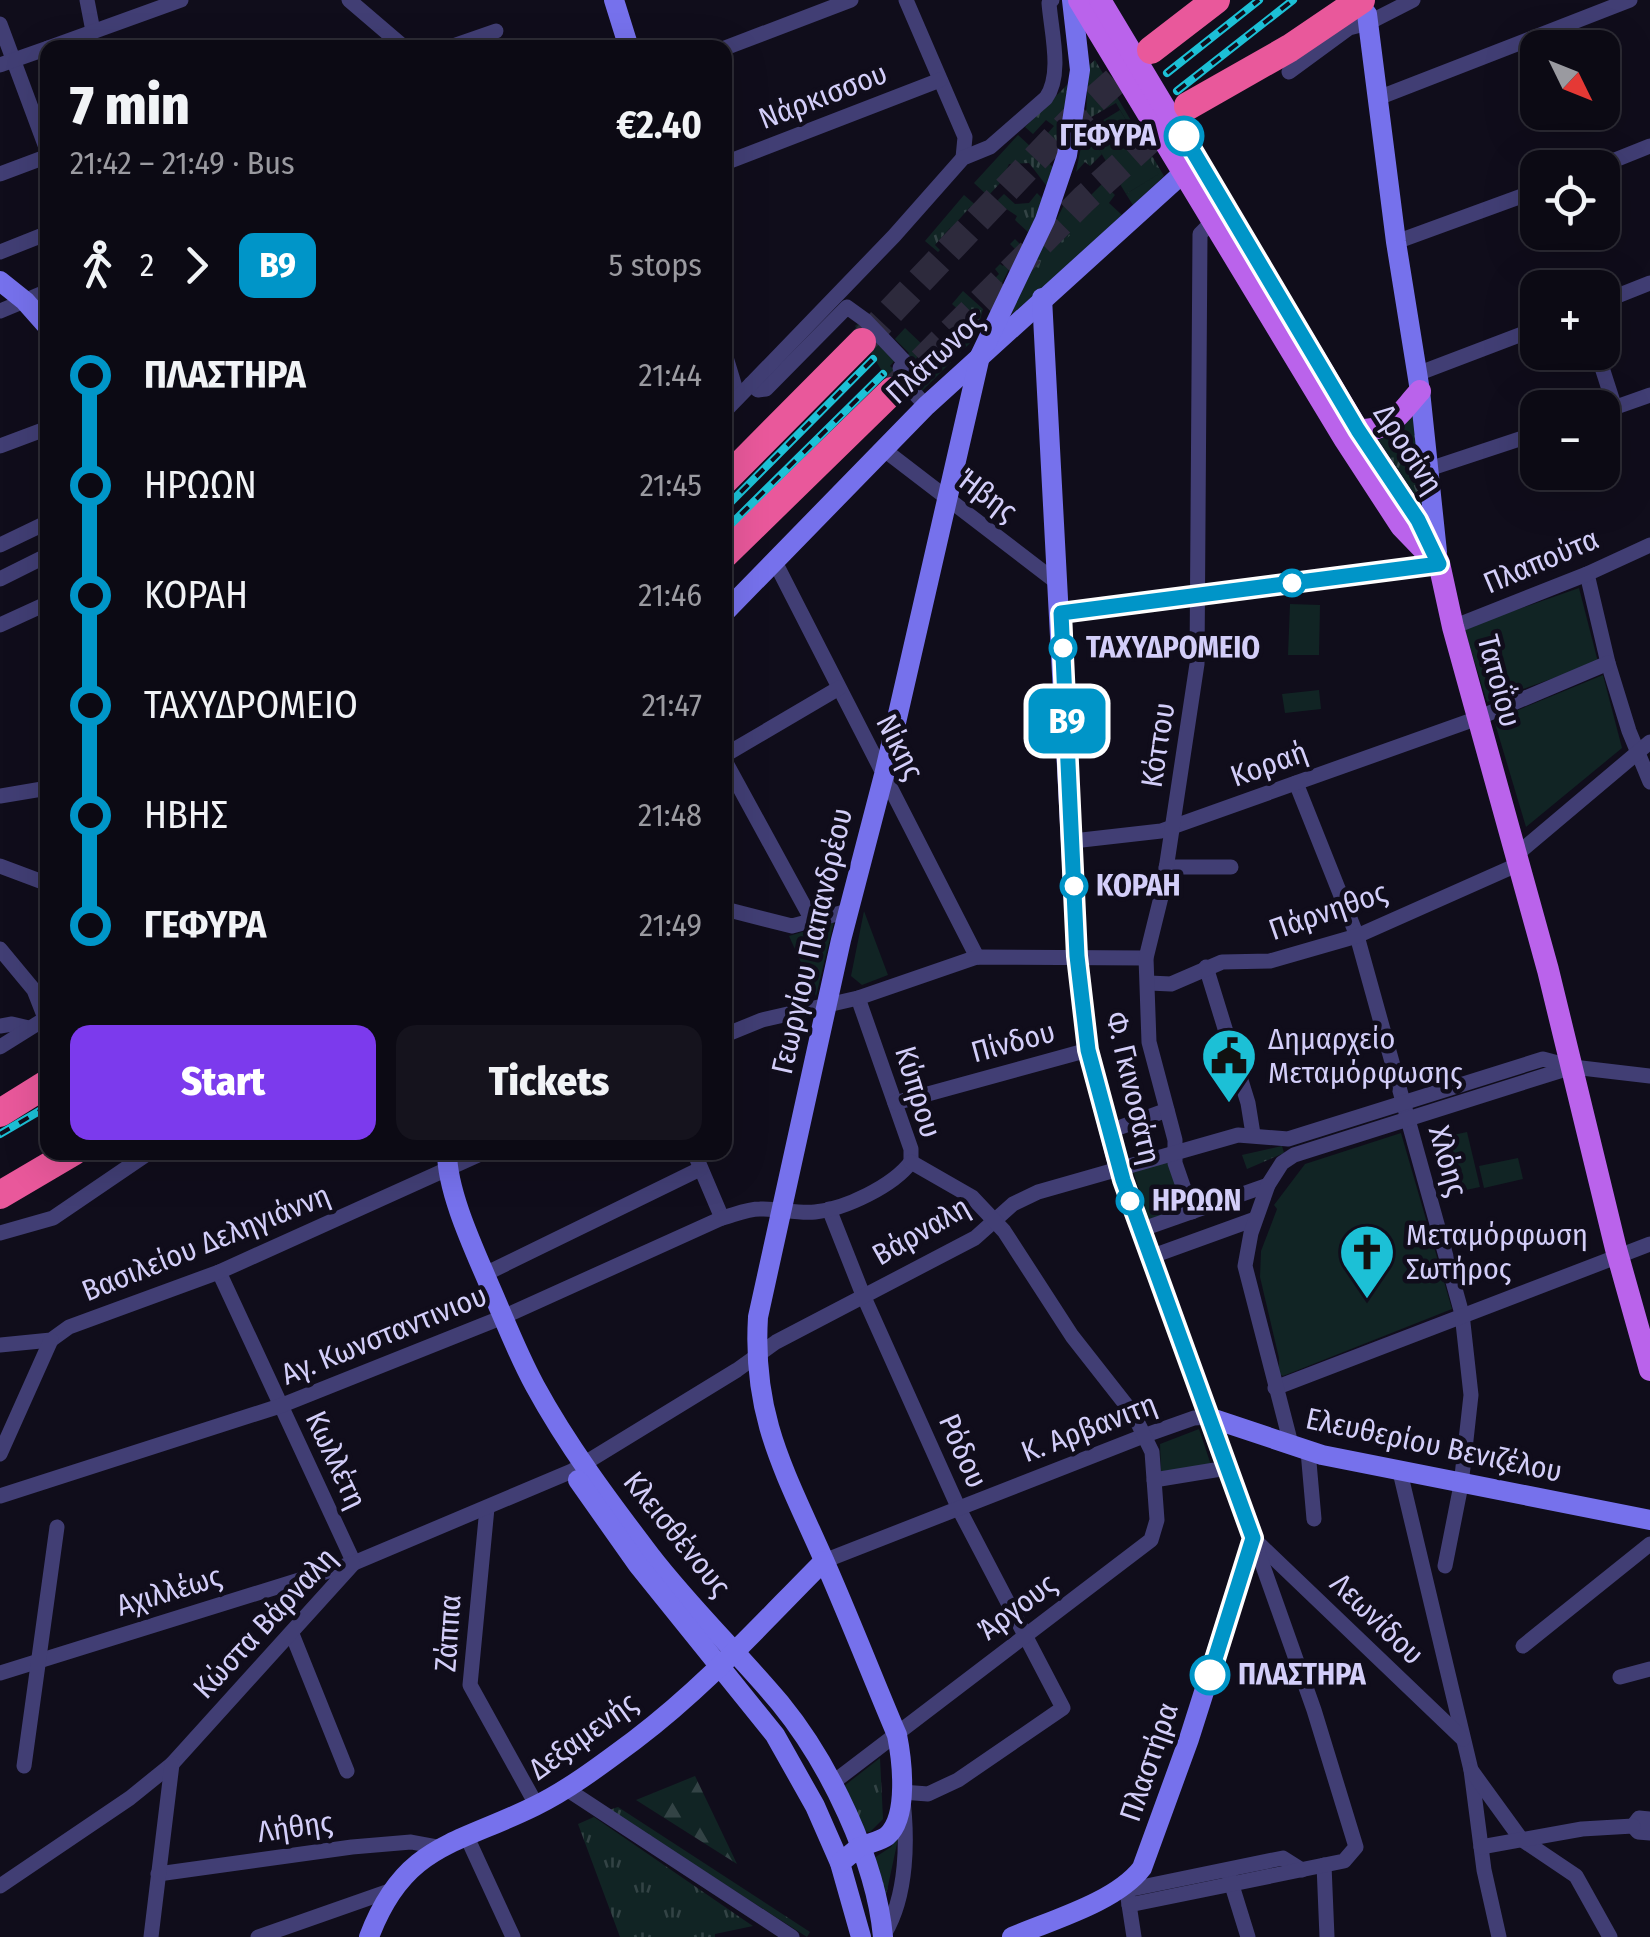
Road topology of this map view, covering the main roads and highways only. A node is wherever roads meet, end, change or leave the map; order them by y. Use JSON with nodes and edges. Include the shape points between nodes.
{"nodes":[{"id":1,"x":614,"y":0,"type":"edge"},
{"id":2,"x":1072,"y":0,"type":"edge"},
{"id":3,"x":1080,"y":0,"type":"edge"},
{"id":4,"x":1100,"y":0,"type":"edge"},
{"id":5,"x":1216,"y":0,"type":"edge"},
{"id":6,"x":1327,"y":0,"type":"edge"},
{"id":7,"x":1362,"y":9,"type":"edge"},
{"id":8,"x":626,"y":40,"type":"edge"},
{"id":9,"x":1114,"y":40,"type":"junction"},
{"id":10,"x":1151,"y":50,"type":"tunnel mouth"},
{"id":11,"x":1188,"y":164,"type":"junction"},
{"id":12,"x":0,"y":264,"type":"edge"},
{"id":13,"x":0,"y":281,"type":"edge"},
{"id":14,"x":1042,"y":298,"type":"junction"},
{"id":15,"x":25,"y":301,"type":"junction"},
{"id":16,"x":40,"y":318,"type":"edge"},
{"id":17,"x":862,"y":342,"type":"tunnel mouth"},
{"id":18,"x":980,"y":356,"type":"junction"},
{"id":19,"x":1418,"y":382,"type":"junction"},
{"id":20,"x":892,"y":390,"type":"tunnel mouth"},
{"id":21,"x":1358,"y":430,"type":"junction"},
{"id":22,"x":732,"y":473,"type":"edge"},
{"id":23,"x":732,"y":547,"type":"edge"},
{"id":24,"x":1439,"y":564,"type":"junction"},
{"id":25,"x":732,"y":605,"type":"edge"},
{"id":26,"x":40,"y":1088,"type":"edge"},
{"id":27,"x":0,"y":1113,"type":"edge"},
{"id":28,"x":40,"y":1153,"type":"edge"},
{"id":29,"x":59,"y":1160,"type":"edge"},
{"id":30,"x":444,"y":1167,"type":"edge"},
{"id":31,"x":0,"y":1176,"type":"edge"},
{"id":32,"x":0,"y":1195,"type":"edge"},
{"id":33,"x":498,"y":1320,"type":"junction"},
{"id":34,"x":1650,"y":1370,"type":"edge"},
{"id":35,"x":1208,"y":1417,"type":"junction"},
{"id":36,"x":1650,"y":1520,"type":"edge"},
{"id":37,"x":1253,"y":1538,"type":"joint"},
{"id":38,"x":824,"y":1561,"type":"junction"},
{"id":39,"x":727,"y":1658,"type":"junction"},
{"id":40,"x":860,"y":1847,"type":"junction"},
{"id":41,"x":840,"y":1863,"type":"junction"},
{"id":42,"x":867,"y":1936,"type":"edge"},
{"id":43,"x":1015,"y":1936,"type":"edge"},
{"id":44,"x":368,"y":1937,"type":"edge"}],
"edges":[{"from":1,"to":8,"type":"main road"},
{"from":2,"to":18,"type":"main road","name":"Γεωργίου Παπανδρέου","via":[[1080,70],[1067,155],[1045,220]]},
{"from":3,"to":9,"type":"main road","name":"Δροσίνη"},
{"from":4,"to":9,"type":"main road","name":"Δροσίνη"},
{"from":5,"to":10,"type":"highway"},
{"from":6,"to":7,"type":"highway","via":[[1188,106]]},
{"from":7,"to":19,"type":"main road","name":"Τατοΐου"},
{"from":9,"to":11,"type":"main road","name":"Δροσίνη"},
{"from":11,"to":14,"type":"main road","name":"Πλάτωνος"},
{"from":11,"to":21,"type":"main road","name":"Δροσίνη"},
{"from":11,"to":24,"type":"main road","name":"Δροσίνη","via":[[1212,221],[1401,526]]},
{"from":12,"to":15,"type":"main road"},
{"from":13,"to":15,"type":"main road"},
{"from":14,"to":18,"type":"main road","name":"Πλάτωνος"},
{"from":14,"to":35,"type":"main road","name":"Φ. Γκινοσάτη","via":[[1077,956],[1088,1050],[1119,1168]]},
{"from":15,"to":16,"type":"main road"},
{"from":17,"to":22,"type":"highway"},
{"from":18,"to":25,"type":"main road","name":"Πλάτωνος"},
{"from":18,"to":38,"type":"main road","name":"Γεωργίου Παπανδρέου","via":[[758,1317],[759,1388],[773,1448]]},
{"from":19,"to":21,"type":"main road","via":[[1392,422]]},
{"from":19,"to":24,"type":"main road","name":"Τατοΐου"},
{"from":20,"to":23,"type":"highway"},
{"from":21,"to":24,"type":"main road","name":"Δροσίνη"},
{"from":24,"to":34,"type":"main road","name":"Τατοΐου"},
{"from":26,"to":27,"type":"highway"},
{"from":28,"to":31,"type":"highway"},
{"from":29,"to":32,"type":"highway"},
{"from":30,"to":33,"type":"main road","name":"Κλεισθένους"},
{"from":30,"to":33,"type":"main road","name":"Κλεισθένους"},
{"from":33,"to":39,"type":"main road","name":"Κλεισθένους","via":[[578,1468]]},
{"from":35,"to":36,"type":"main road","name":"Ελευθερίου Βενιζέλου","via":[[1400,1472]]},
{"from":35,"to":37,"type":"main road","name":"Φ. Γκινοσάτη"},
{"from":37,"to":43,"type":"main road","name":"Πλαστήρα","via":[[1150,1850],[1128,1893]]},
{"from":38,"to":39,"type":"main road","name":"Δεξαμενής"},
{"from":38,"to":40,"type":"main road","name":"Γεωργίου Παπανδρέου","via":[[897,1736],[902,1792],[892,1830]]},
{"from":39,"to":40,"type":"main road","name":"Κλεισθένους","via":[[783,1706]]},
{"from":39,"to":41,"type":"main road","name":"Κλεισθένους","via":[[776,1735]]},
{"from":39,"to":44,"type":"main road","name":"Δεξαμενής","via":[[638,1737],[565,1788],[413,1864]]},
{"from":40,"to":41,"type":"main road","name":"Γεωργίου Παπανδρέου"},
{"from":40,"to":42,"type":"main road","name":"Κλεισθένους","via":[[878,1898]]},
{"from":41,"to":42,"type":"main road","name":"Κλεισθένους"}]}
